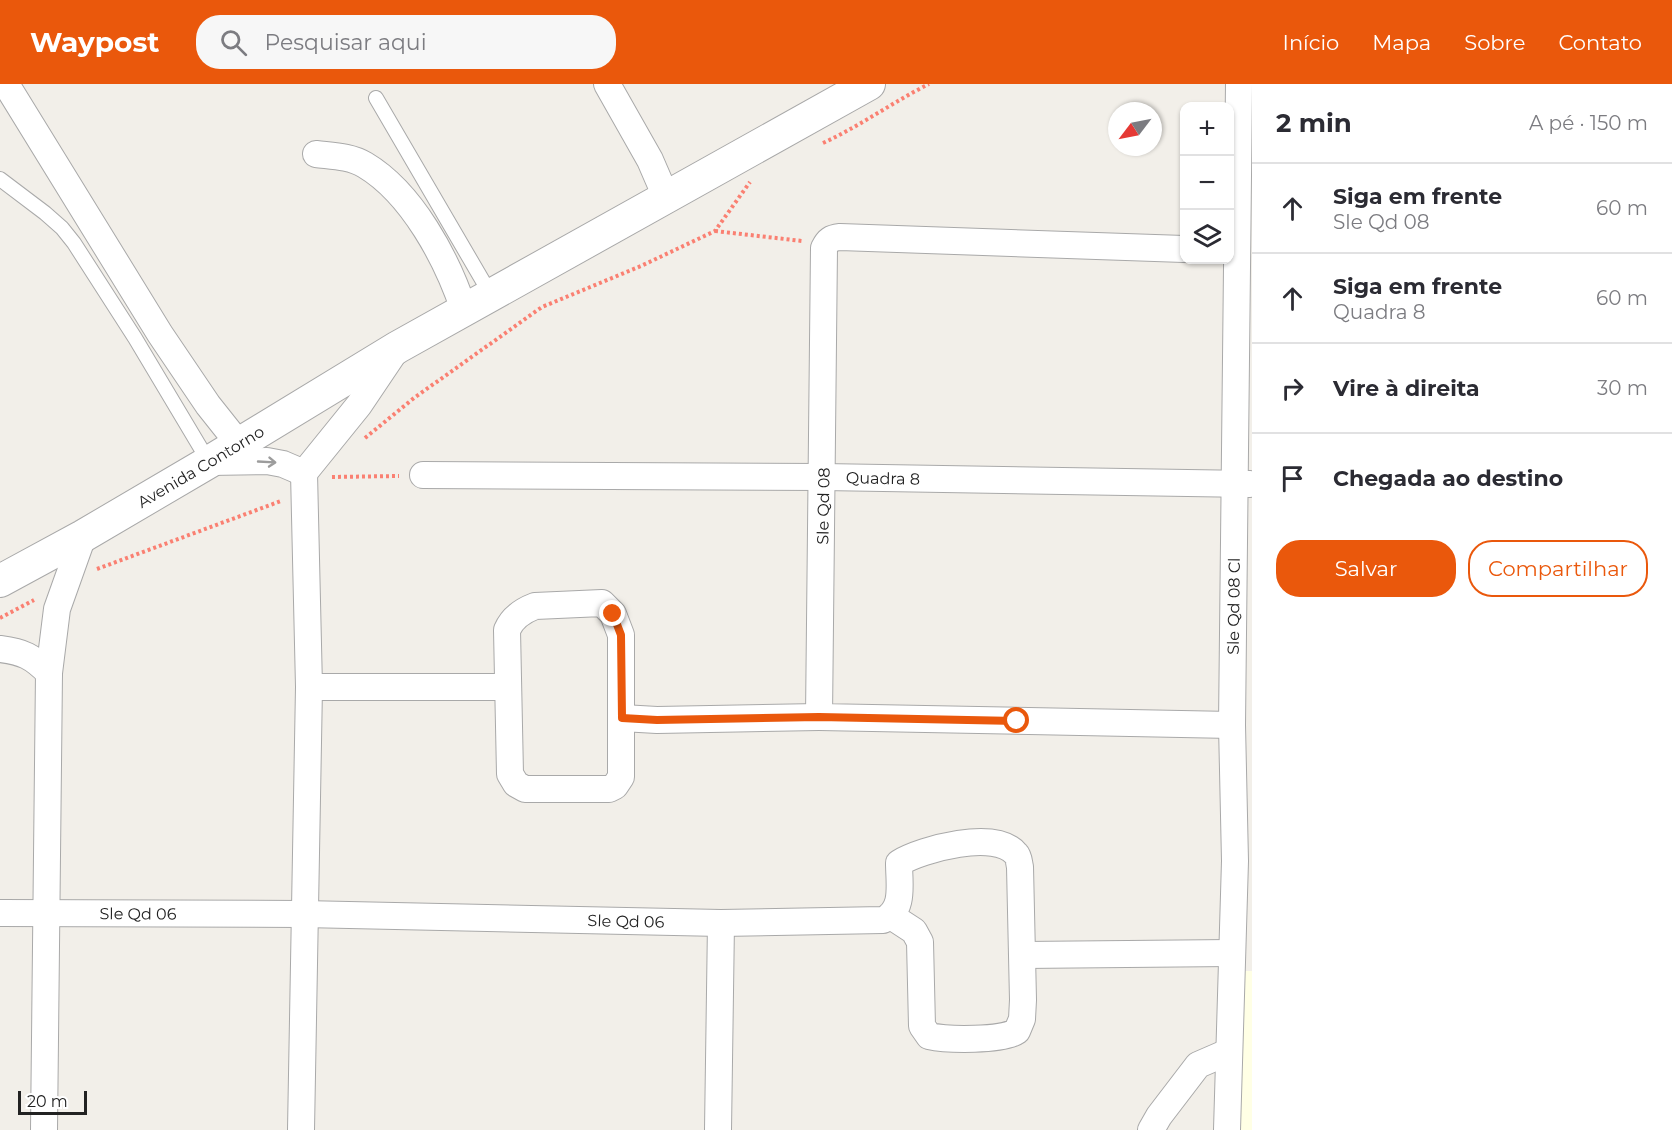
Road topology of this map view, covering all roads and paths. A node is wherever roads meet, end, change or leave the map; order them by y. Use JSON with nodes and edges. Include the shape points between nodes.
{"nodes":[{"id":1,"x":6,"y":84,"type":"edge"},
{"id":2,"x":607,"y":84,"type":"edge"},
{"id":3,"x":929,"y":84,"type":"edge"},
{"id":4,"x":851,"y":89,"type":"edge"},
{"id":5,"x":376,"y":98,"type":"dead end"},
{"id":6,"x":1243,"y":101,"type":"edge"},
{"id":7,"x":815,"y":147,"type":"dead end"},
{"id":8,"x":316,"y":154,"type":"dead end"},
{"id":9,"x":759,"y":176,"type":"dead end"},
{"id":10,"x":0,"y":179,"type":"edge"},
{"id":11,"x":666,"y":197,"type":"junction"},
{"id":12,"x":715,"y":231,"type":"junction"},
{"id":13,"x":826,"y":244,"type":"junction"},
{"id":14,"x":1180,"y":249,"type":"edge"},
{"id":15,"x":1234,"y":251,"type":"edge"},
{"id":16,"x":491,"y":295,"type":"junction"},
{"id":17,"x":464,"y":310,"type":"junction"},
{"id":18,"x":398,"y":347,"type":"junction"},
{"id":19,"x":239,"y":444,"type":"junction"},
{"id":20,"x":359,"y":445,"type":"dead end"},
{"id":21,"x":209,"y":462,"type":"junction"},
{"id":22,"x":336,"y":469,"type":"dead end"},
{"id":23,"x":423,"y":476,"type":"joint"},
{"id":24,"x":823,"y":477,"type":"junction"},
{"id":25,"x":304,"y":483,"type":"junction"},
{"id":26,"x":1244,"y":484,"type":"edge"},
{"id":27,"x":82,"y":536,"type":"junction"},
{"id":28,"x":0,"y":581,"type":"edge"},
{"id":29,"x":66,"y":583,"type":"junction"},
{"id":30,"x":0,"y":618,"type":"edge"},
{"id":31,"x":0,"y":649,"type":"edge"},
{"id":32,"x":49,"y":673,"type":"junction"},
{"id":33,"x":309,"y":687,"type":"junction"},
{"id":34,"x":508,"y":687,"type":"junction"},
{"id":35,"x":819,"y":717,"type":"junction"},
{"id":36,"x":622,"y":718,"type":"junction"},
{"id":37,"x":1232,"y":725,"type":"junction"},
{"id":38,"x":1243,"y":861,"type":"edge"},
{"id":39,"x":0,"y":913,"type":"edge"},
{"id":40,"x":45,"y":914,"type":"junction"},
{"id":41,"x":303,"y":914,"type":"junction"},
{"id":42,"x":891,"y":916,"type":"junction"},
{"id":43,"x":721,"y":922,"type":"junction"},
{"id":44,"x":1231,"y":953,"type":"junction"},
{"id":45,"x":1023,"y":955,"type":"junction"},
{"id":46,"x":1228,"y":1052,"type":"junction"},
{"id":47,"x":44,"y":1130,"type":"edge"},
{"id":48,"x":301,"y":1130,"type":"edge"},
{"id":49,"x":718,"y":1130,"type":"edge"},
{"id":50,"x":1151,"y":1130,"type":"edge"},
{"id":51,"x":1227,"y":1130,"type":"edge"}],
"edges":[{"from":1,"to":19,"type":"street","via":[[160,334]]},
{"from":2,"to":11,"type":"street"},
{"from":3,"to":7,"type":"path"},
{"from":4,"to":11,"type":"street"},
{"from":5,"to":16,"type":"lane"},
{"from":6,"to":15,"type":"street","name":"Sle Qd 08 Cl"},
{"from":8,"to":17,"type":"street","via":[[363,164],[385,180],[420,221],[443,257]]},
{"from":9,"to":12,"type":"path","via":[[750,182]]},
{"from":10,"to":21,"type":"lane","via":[[45,213],[74,243]]},
{"from":11,"to":16,"type":"street"},
{"from":12,"to":13,"type":"path"},
{"from":12,"to":20,"type":"path","via":[[542,307],[414,398]]},
{"from":13,"to":14,"type":"street","via":[[840,237]]},
{"from":13,"to":24,"type":"street","name":"Sle Qd 08"},
{"from":15,"to":26,"type":"street","name":"Sle Qd 08 Cl"},
{"from":16,"to":17,"type":"street"},
{"from":17,"to":18,"type":"street"},
{"from":18,"to":19,"type":"street","name":"Avenida Contorno"},
{"from":18,"to":25,"type":"street"},
{"from":19,"to":21,"type":"street","name":"Avenida Contorno"},
{"from":21,"to":25,"type":"street","one_way":true,"via":[[284,464]]},
{"from":21,"to":27,"type":"street","name":"Avenida Contorno"},
{"from":22,"to":23,"type":"path","via":[[328,477]]},
{"from":23,"to":24,"type":"street","name":"Quadra 8"},
{"from":24,"to":26,"type":"street","name":"Quadra 8"},
{"from":24,"to":35,"type":"street","name":"Sle Qd 08"},
{"from":25,"to":29,"type":"path"},
{"from":25,"to":33,"type":"street"},
{"from":26,"to":37,"type":"street","name":"Sle Qd 08 Cl"},
{"from":27,"to":28,"type":"street","name":"Avenida Contorno"},
{"from":27,"to":29,"type":"street"},
{"from":29,"to":30,"type":"path"},
{"from":29,"to":32,"type":"street","via":[[57,609]]},
{"from":31,"to":32,"type":"street","via":[[21,652],[37,660]]},
{"from":32,"to":40,"type":"street"},
{"from":33,"to":34,"type":"street"},
{"from":33,"to":41,"type":"street"},
{"from":34,"to":36,"type":"street","via":[[510,774],[525,789],[615,786],[622,772]]},
{"from":34,"to":36,"type":"street","via":[[507,630],[524,610],[535,606],[602,603],[613,614],[621,635]]},
{"from":35,"to":36,"type":"street"},
{"from":35,"to":37,"type":"street"},
{"from":37,"to":38,"type":"street","name":"Sle Qd 08 Cl"},
{"from":38,"to":44,"type":"street","name":"Sle Qd 08 Cl"},
{"from":39,"to":40,"type":"street","name":"Sle Qd 06"},
{"from":40,"to":41,"type":"street","name":"Sle Qd 06"},
{"from":40,"to":47,"type":"street"},
{"from":41,"to":43,"type":"street","name":"Sle Qd 06"},
{"from":41,"to":48,"type":"street"},
{"from":42,"to":43,"type":"street","name":"Sle Qd 06","via":[[883,920]]},
{"from":42,"to":45,"type":"street","via":[[899,903],[899,863],[929,850],[966,842],[1006,846],[1017,855],[1020,867]]},
{"from":42,"to":45,"type":"street","via":[[914,932],[920,942],[922,1026],[929,1036],[1005,1037],[1017,1031],[1022,1019]]},
{"from":43,"to":49,"type":"street"},
{"from":44,"to":45,"type":"street"},
{"from":44,"to":46,"type":"street","name":"Sle Qd 08 Cl"},
{"from":46,"to":50,"type":"street","via":[[1198,1065]]},
{"from":46,"to":51,"type":"street","name":"Sle Qd 08 Cl"}]}
